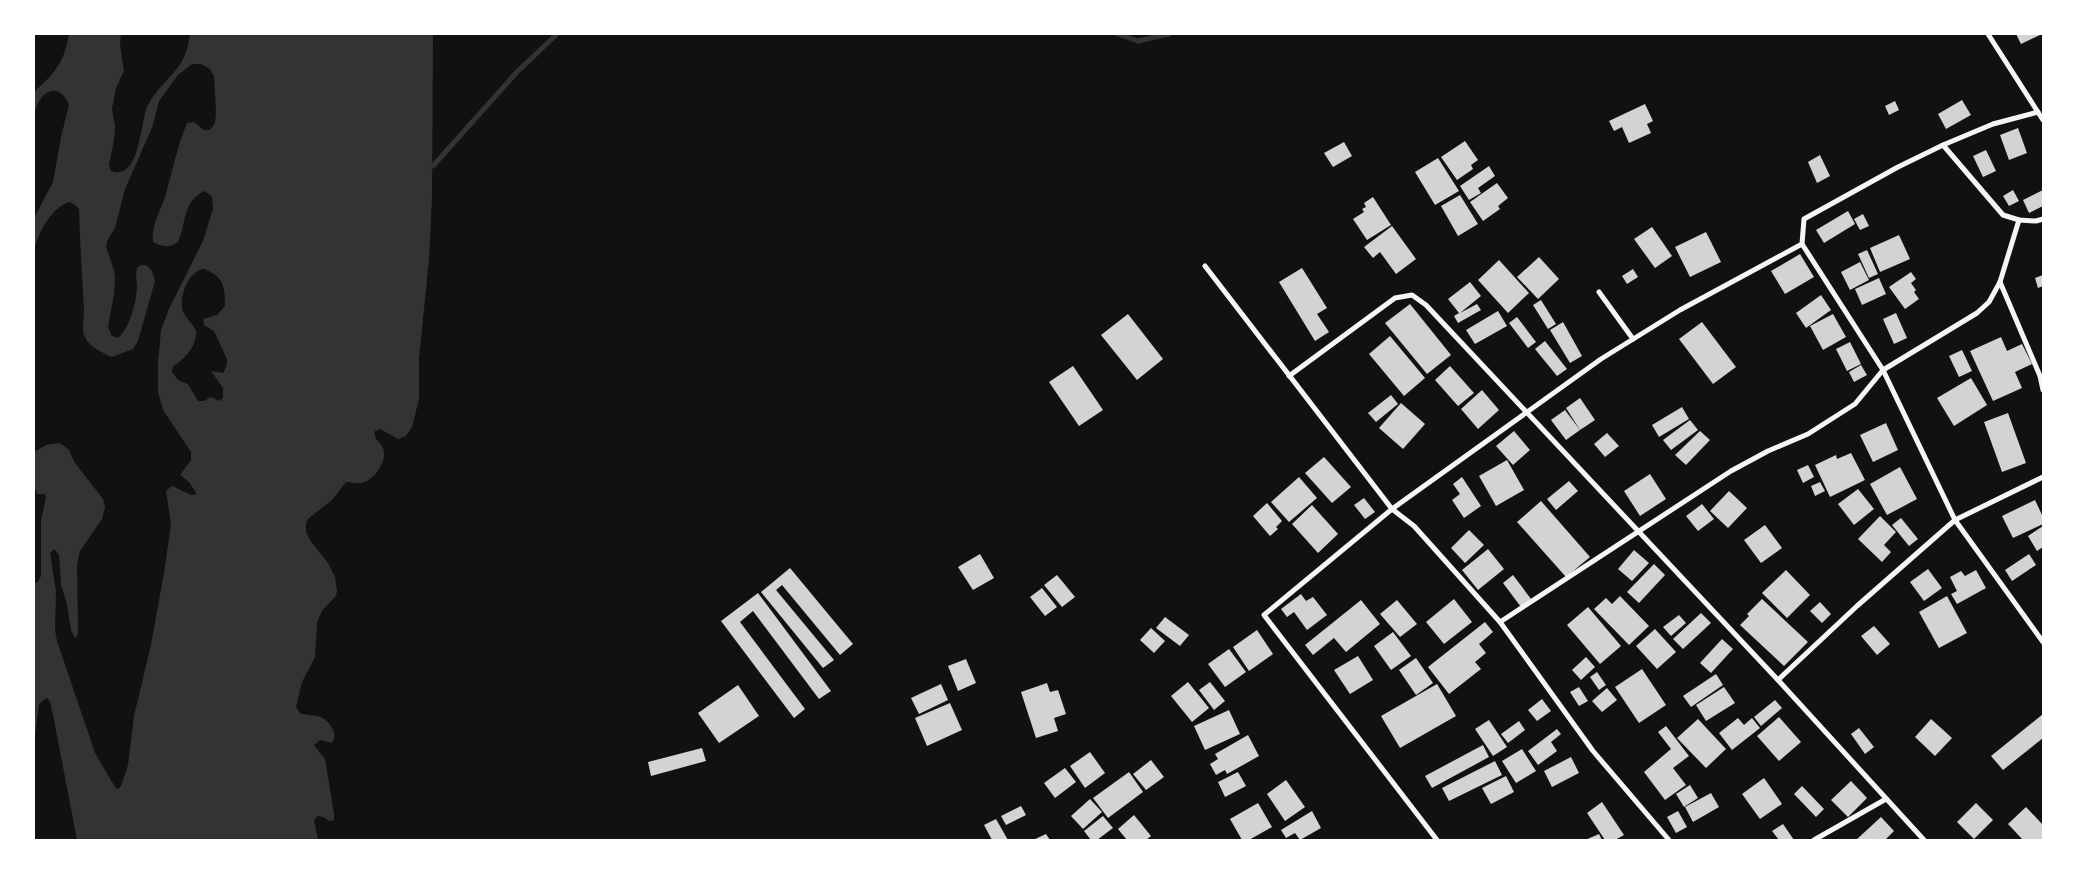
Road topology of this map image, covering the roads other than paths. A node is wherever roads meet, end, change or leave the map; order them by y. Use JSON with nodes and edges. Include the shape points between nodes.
{"nodes":[{"id":1,"x":1988,"y":34,"type":"edge"},
{"id":2,"x":2038,"y":112,"type":"junction"},
{"id":3,"x":2043,"y":120,"type":"edge"},
{"id":4,"x":1943,"y":145,"type":"junction"},
{"id":5,"x":2043,"y":218,"type":"edge"},
{"id":6,"x":2019,"y":220,"type":"junction"},
{"id":7,"x":1802,"y":244,"type":"junction"},
{"id":8,"x":1205,"y":266,"type":"dead end"},
{"id":9,"x":2000,"y":282,"type":"junction"},
{"id":10,"x":1599,"y":292,"type":"dead end"},
{"id":11,"x":1633,"y":339,"type":"junction"},
{"id":12,"x":1883,"y":370,"type":"junction"},
{"id":13,"x":1289,"y":376,"type":"junction"},
{"id":14,"x":2043,"y":390,"type":"edge"},
{"id":15,"x":1527,"y":412,"type":"junction"},
{"id":16,"x":2043,"y":476,"type":"edge"},
{"id":17,"x":1392,"y":509,"type":"junction"},
{"id":18,"x":1955,"y":520,"type":"junction"},
{"id":19,"x":1638,"y":532,"type":"junction"},
{"id":20,"x":1500,"y":622,"type":"junction"},
{"id":21,"x":2043,"y":642,"type":"edge"},
{"id":22,"x":1778,"y":680,"type":"junction"},
{"id":23,"x":1886,"y":799,"type":"junction"},
{"id":24,"x":1437,"y":840,"type":"edge"},
{"id":25,"x":1669,"y":840,"type":"edge"},
{"id":26,"x":1814,"y":840,"type":"edge"},
{"id":27,"x":1924,"y":840,"type":"edge"}],
"edges":[{"from":1,"to":2,"type":"street"},
{"from":2,"to":3,"type":"street"},
{"from":2,"to":4,"type":"street","via":[[1993,124]]},
{"from":4,"to":6,"type":"street","via":[[2003,215]]},
{"from":4,"to":7,"type":"street","via":[[1804,219]]},
{"from":5,"to":6,"type":"street"},
{"from":6,"to":9,"type":"street"},
{"from":7,"to":11,"type":"street"},
{"from":7,"to":12,"type":"street"},
{"from":8,"to":13,"type":"street"},
{"from":9,"to":12,"type":"street","via":[[1989,302],[1977,313]]},
{"from":9,"to":14,"type":"street"},
{"from":10,"to":11,"type":"street"},
{"from":11,"to":15,"type":"street"},
{"from":12,"to":18,"type":"street"},
{"from":12,"to":19,"type":"street","via":[[1855,404],[1808,434],[1731,471]]},
{"from":13,"to":15,"type":"street","via":[[1395,298],[1412,295],[1426,305]]},
{"from":13,"to":17,"type":"street"},
{"from":15,"to":17,"type":"street"},
{"from":15,"to":19,"type":"street"},
{"from":16,"to":18,"type":"street"},
{"from":17,"to":20,"type":"street","via":[[1414,526]]},
{"from":17,"to":24,"type":"street","via":[[1264,615]]},
{"from":18,"to":21,"type":"street"},
{"from":18,"to":22,"type":"street"},
{"from":19,"to":20,"type":"street"},
{"from":19,"to":22,"type":"street"},
{"from":20,"to":25,"type":"street","via":[[1593,751]]},
{"from":22,"to":23,"type":"street"},
{"from":23,"to":26,"type":"street"},
{"from":23,"to":27,"type":"street"}]}
